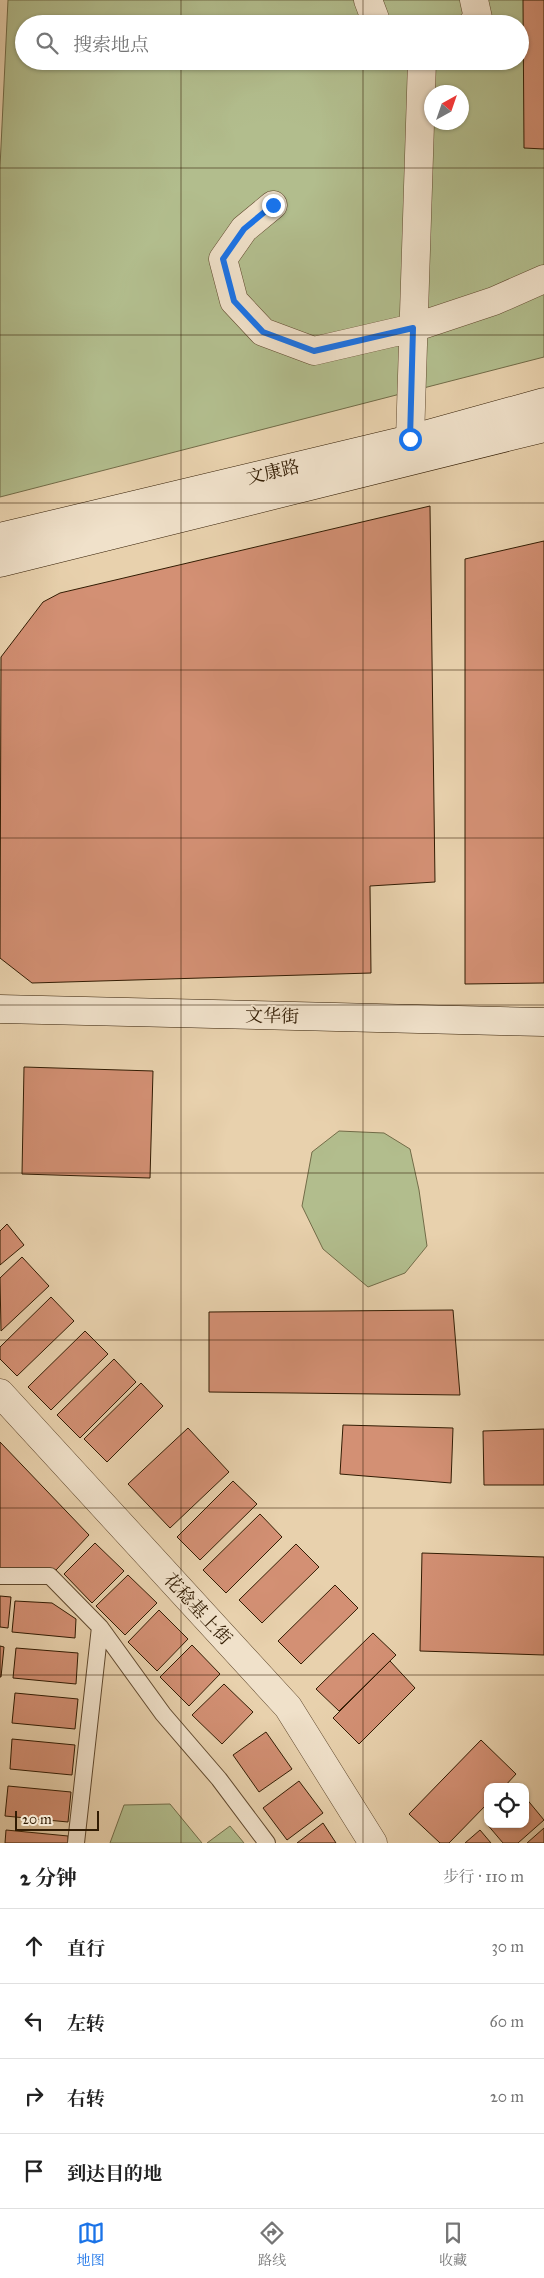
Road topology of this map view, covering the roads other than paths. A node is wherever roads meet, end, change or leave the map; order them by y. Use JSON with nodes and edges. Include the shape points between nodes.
{"nodes":[{"id":1,"x":368,"y":0,"type":"edge"},
{"id":2,"x":474,"y":0,"type":"edge"},
{"id":3,"x":373,"y":15,"type":"edge"},
{"id":4,"x":477,"y":15,"type":"edge"},
{"id":5,"x":422,"y":70,"type":"edge"},
{"id":6,"x":273,"y":205,"type":"dead end"},
{"id":7,"x":544,"y":280,"type":"edge"},
{"id":8,"x":413,"y":328,"type":"junction"},
{"id":9,"x":544,"y":402,"type":"edge"},
{"id":10,"x":544,"y":428,"type":"edge"},
{"id":11,"x":410,"y":439,"type":"junction"},
{"id":12,"x":0,"y":537,"type":"edge"},
{"id":13,"x":0,"y":562,"type":"edge"},
{"id":14,"x":0,"y":1009,"type":"edge"},
{"id":15,"x":544,"y":1022,"type":"edge"},
{"id":16,"x":0,"y":1392,"type":"edge"},
{"id":17,"x":0,"y":1576,"type":"edge"},
{"id":18,"x":100,"y":1627,"type":"junction"},
{"id":19,"x":76,"y":1843,"type":"edge"},
{"id":20,"x":267,"y":1843,"type":"edge"},
{"id":21,"x":373,"y":1843,"type":"edge"}],
"edges":[{"from":1,"to":3,"type":"street"},
{"from":2,"to":4,"type":"street"},
{"from":5,"to":8,"type":"street"},
{"from":6,"to":8,"type":"street","via":[[244,229],[223,259],[234,301],[263,332],[314,351]]},
{"from":7,"to":8,"type":"street","via":[[494,301]]},
{"from":8,"to":11,"type":"street"},
{"from":9,"to":11,"type":"street","name":"文康路"},
{"from":10,"to":13,"type":"street"},
{"from":11,"to":12,"type":"street","name":"文康路"},
{"from":14,"to":15,"type":"street","name":"文华街"},
{"from":16,"to":21,"type":"street","name":"花稔基上街","via":[[288,1707]]},
{"from":17,"to":18,"type":"lane","via":[[50,1576]]},
{"from":18,"to":19,"type":"lane"},
{"from":18,"to":20,"type":"lane","via":[[163,1714]]}]}
